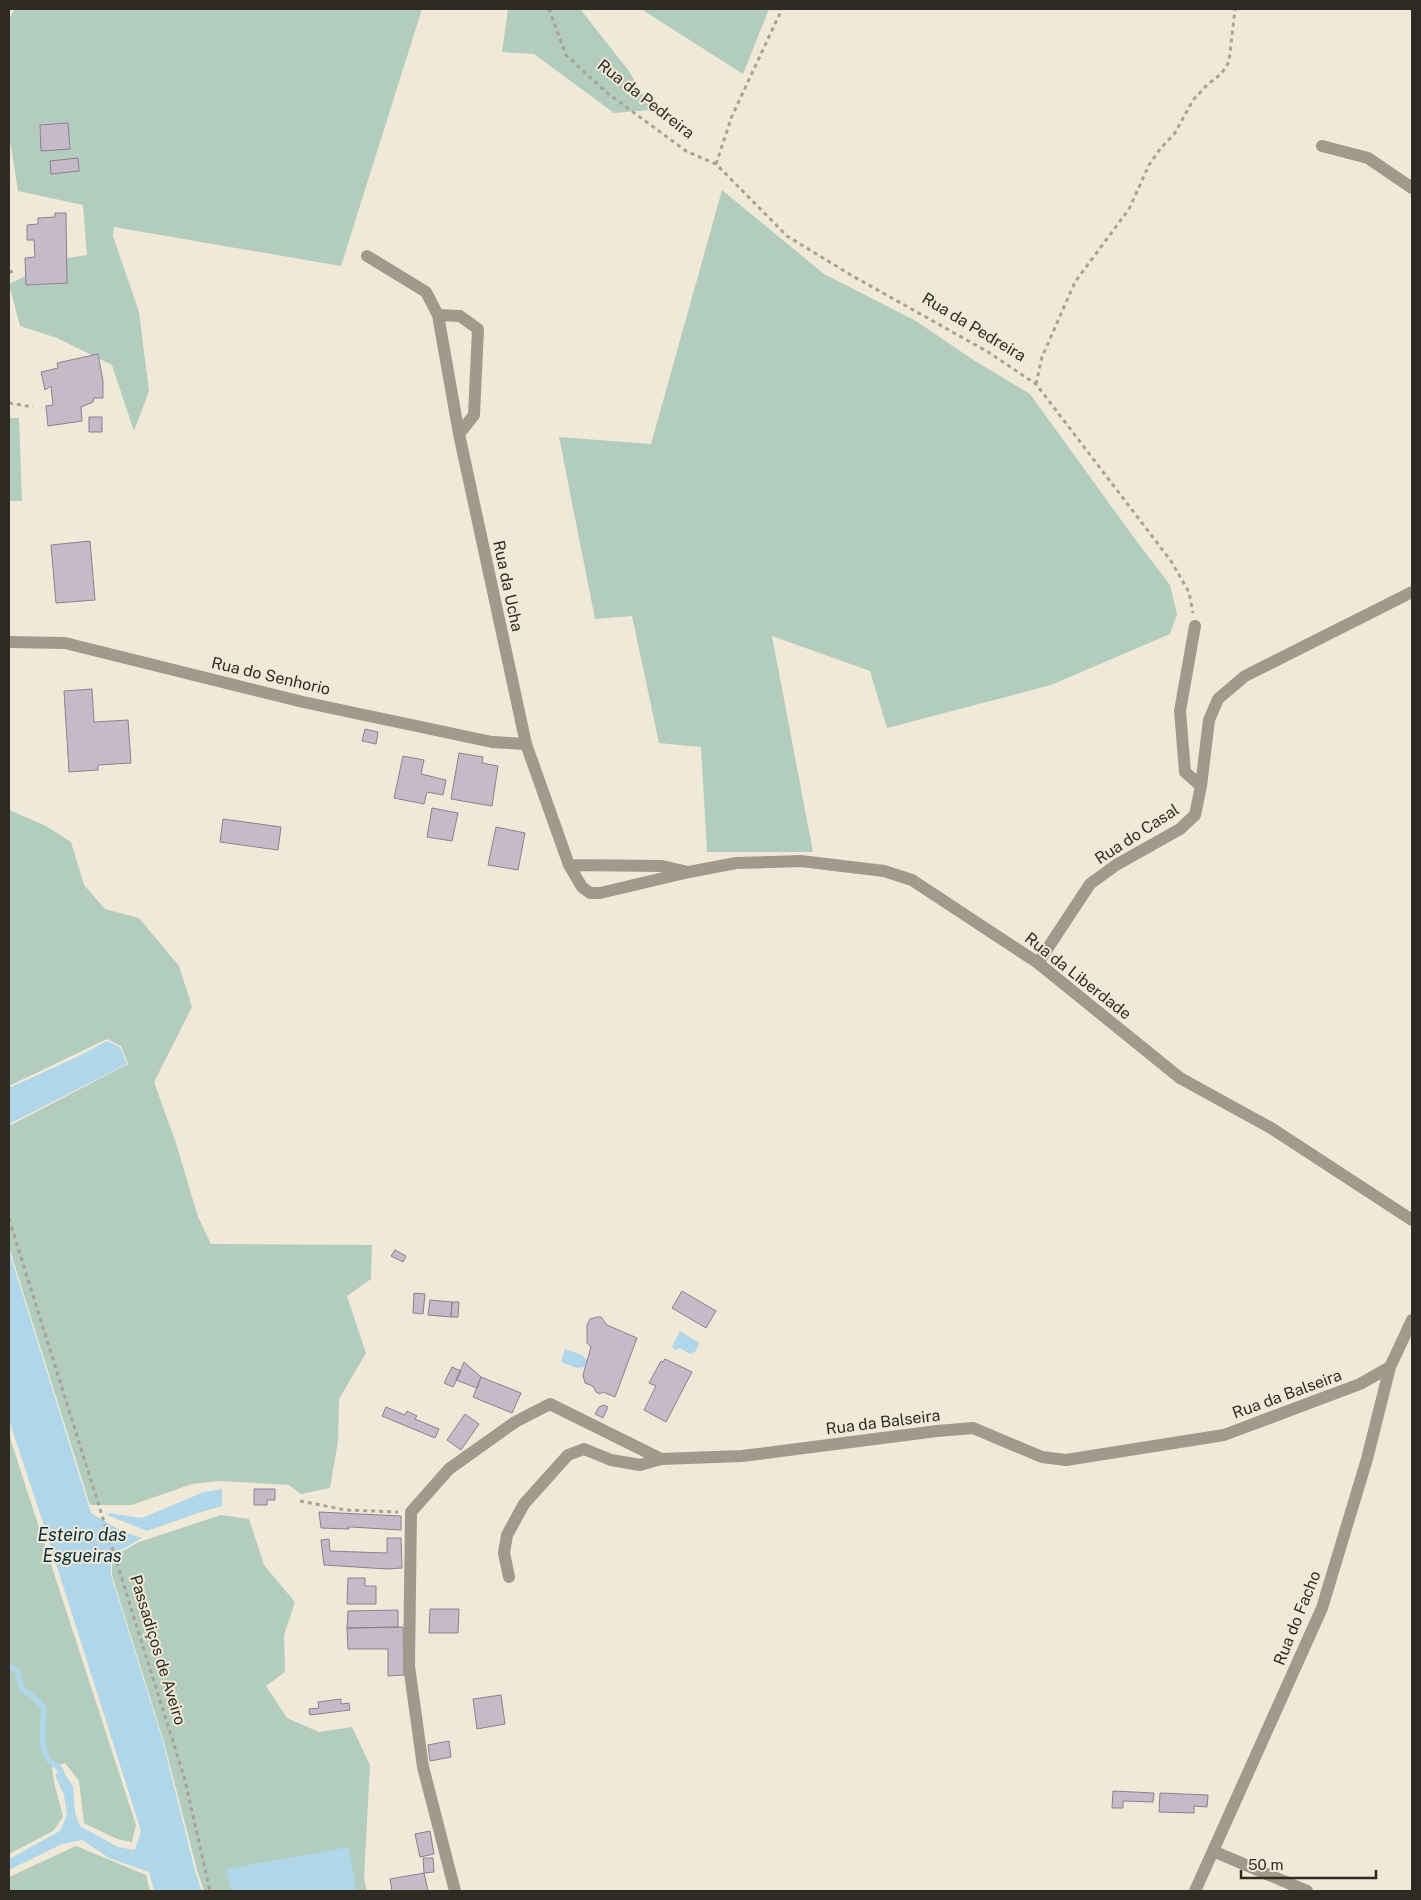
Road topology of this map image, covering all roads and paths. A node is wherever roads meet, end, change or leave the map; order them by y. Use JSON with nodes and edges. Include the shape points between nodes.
{"nodes":[{"id":1,"x":549,"y":9,"type":"edge"},
{"id":2,"x":782,"y":9,"type":"edge"},
{"id":3,"x":1235,"y":9,"type":"edge"},
{"id":4,"x":1322,"y":146,"type":"dead end"},
{"id":5,"x":716,"y":164,"type":"junction"},
{"id":6,"x":1412,"y":188,"type":"edge"},
{"id":7,"x":366,"y":256,"type":"dead end"},
{"id":8,"x":17,"y":271,"type":"dead end"},
{"id":9,"x":9,"y":272,"type":"edge"},
{"id":10,"x":438,"y":315,"type":"junction"},
{"id":11,"x":1036,"y":384,"type":"junction"},
{"id":12,"x":9,"y":403,"type":"edge"},
{"id":13,"x":32,"y":407,"type":"dead end"},
{"id":14,"x":459,"y":434,"type":"junction"},
{"id":15,"x":1412,"y":592,"type":"edge"},
{"id":16,"x":1195,"y":626,"type":"joint"},
{"id":17,"x":9,"y":642,"type":"edge"},
{"id":18,"x":526,"y":744,"type":"junction"},
{"id":19,"x":1201,"y":786,"type":"junction"},
{"id":20,"x":569,"y":865,"type":"junction"},
{"id":21,"x":689,"y":872,"type":"junction"},
{"id":22,"x":1038,"y":963,"type":"junction"},
{"id":23,"x":9,"y":1219,"type":"edge"},
{"id":24,"x":1412,"y":1220,"type":"edge"},
{"id":25,"x":1412,"y":1320,"type":"edge"},
{"id":26,"x":1390,"y":1367,"type":"junction"},
{"id":27,"x":661,"y":1459,"type":"junction"},
{"id":28,"x":300,"y":1501,"type":"dead end"},
{"id":29,"x":411,"y":1512,"type":"junction"},
{"id":30,"x":509,"y":1577,"type":"dead end"},
{"id":31,"x":1214,"y":1851,"type":"junction"},
{"id":32,"x":210,"y":1891,"type":"edge"},
{"id":33,"x":455,"y":1891,"type":"edge"},
{"id":34,"x":1195,"y":1891,"type":"edge"},
{"id":35,"x":1306,"y":1891,"type":"edge"}],
"edges":[{"from":1,"to":5,"type":"path","name":"Rua da Pedreira","via":[[566,55],[606,92],[686,151]]},
{"from":2,"to":5,"type":"path","via":[[732,116]]},
{"from":3,"to":11,"type":"path","via":[[1229,62],[1222,74],[1193,100],[1175,133],[1149,165],[1129,209],[1076,282],[1042,356]]},
{"from":4,"to":6,"type":"street","via":[[1368,158]]},
{"from":5,"to":11,"type":"path","name":"Rua da Pedreira","via":[[787,236],[988,352]]},
{"from":7,"to":10,"type":"street","name":"Rua da Ucha","via":[[426,292]]},
{"from":8,"to":9,"type":"path"},
{"from":10,"to":14,"type":"street","name":"Rua da Ucha"},
{"from":10,"to":14,"type":"street","via":[[460,316],[478,329],[474,415]]},
{"from":11,"to":16,"type":"path","name":"Rua da Pedreira","via":[[1171,560],[1189,592]]},
{"from":12,"to":13,"type":"path"},
{"from":14,"to":18,"type":"street","name":"Rua da Ucha"},
{"from":15,"to":19,"type":"street","name":"Rua do Casal","via":[[1245,676],[1218,699],[1209,720]]},
{"from":16,"to":19,"type":"street","via":[[1180,710],[1185,772]]},
{"from":17,"to":18,"type":"street","name":"Rua do Senhorio","via":[[65,643],[312,704],[492,742]]},
{"from":18,"to":20,"type":"street","name":"Rua da Liberdade"},
{"from":19,"to":22,"type":"street","name":"Rua do Casal","via":[[1195,815],[1180,829],[1116,865],[1090,884]]},
{"from":20,"to":21,"type":"street","name":"Rua da Liberdade","via":[[662,866]]},
{"from":20,"to":21,"type":"street","name":"Rua da Liberdade","via":[[582,887],[590,893]]},
{"from":21,"to":22,"type":"street","name":"Rua da Liberdade","via":[[736,863],[801,862],[884,871],[912,880]]},
{"from":22,"to":24,"type":"street","name":"Rua da Liberdade","via":[[1180,1078],[1271,1128]]},
{"from":23,"to":32,"type":"path","name":"Passadiços de Aveiro","via":[[185,1780]]},
{"from":25,"to":26,"type":"street","name":"Rua do Facho"},
{"from":26,"to":27,"type":"street","name":"Rua da Balseira","via":[[1360,1384],[1224,1435],[1066,1460],[1042,1457],[973,1428],[742,1456]]},
{"from":26,"to":31,"type":"street","name":"Rua do Facho","via":[[1368,1459],[1322,1608]]},
{"from":27,"to":29,"type":"street","name":"Rua da Balseira","via":[[550,1404],[515,1422],[449,1469]]},
{"from":27,"to":30,"type":"street","via":[[640,1465],[584,1450],[568,1455],[524,1504],[507,1535],[504,1553]]},
{"from":28,"to":29,"type":"path","via":[[346,1510]]},
{"from":29,"to":33,"type":"street","via":[[409,1666],[423,1767]]},
{"from":31,"to":34,"type":"street","name":"Rua do Facho"},
{"from":31,"to":35,"type":"street"}]}
